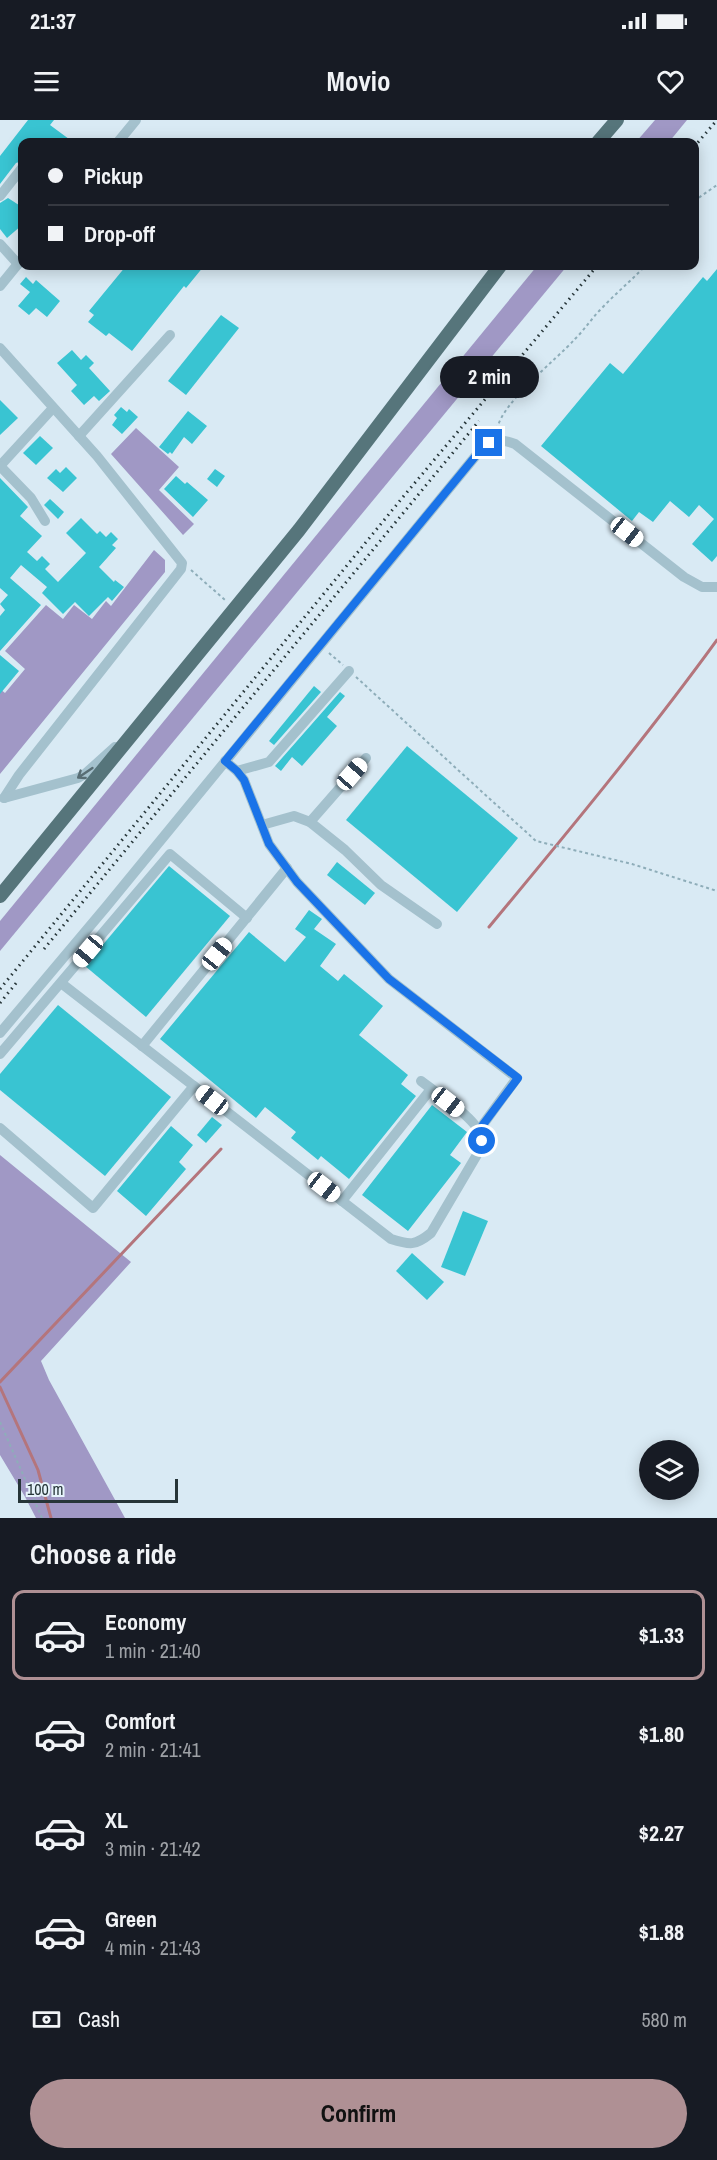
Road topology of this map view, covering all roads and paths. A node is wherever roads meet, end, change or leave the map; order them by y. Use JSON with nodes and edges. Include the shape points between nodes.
{"nodes":[{"id":1,"x":136,"y":120,"type":"edge"},
{"id":2,"x":617,"y":120,"type":"edge"},
{"id":3,"x":121,"y":138,"type":"edge"},
{"id":4,"x":601,"y":138,"type":"edge"},
{"id":5,"x":18,"y":173,"type":"edge"},
{"id":6,"x":717,"y":185,"type":"edge"},
{"id":7,"x":0,"y":196,"type":"edge"},
{"id":8,"x":699,"y":198,"type":"edge"},
{"id":9,"x":0,"y":244,"type":"edge"},
{"id":10,"x":18,"y":259,"type":"edge"},
{"id":11,"x":18,"y":264,"type":"edge"},
{"id":12,"x":497,"y":270,"type":"edge"},
{"id":13,"x":641,"y":270,"type":"edge"},
{"id":14,"x":0,"y":286,"type":"edge"},
{"id":15,"x":170,"y":335,"type":"dead end"},
{"id":16,"x":0,"y":348,"type":"edge"},
{"id":17,"x":53,"y":408,"type":"junction"},
{"id":18,"x":79,"y":436,"type":"junction"},
{"id":19,"x":496,"y":440,"type":"junction"},
{"id":20,"x":0,"y":466,"type":"edge"},
{"id":21,"x":45,"y":521,"type":"dead end"},
{"id":22,"x":182,"y":563,"type":"junction"},
{"id":23,"x":717,"y":587,"type":"edge"},
{"id":24,"x":235,"y":609,"type":"junction"},
{"id":25,"x":320,"y":645,"type":"junction"},
{"id":26,"x":349,"y":671,"type":"junction"},
{"id":27,"x":144,"y":721,"type":"junction"},
{"id":28,"x":366,"y":758,"type":"dead end"},
{"id":29,"x":225,"y":761,"type":"junction"},
{"id":30,"x":237,"y":771,"type":"junction"},
{"id":31,"x":2,"y":800,"type":"edge"},
{"id":32,"x":310,"y":822,"type":"junction"},
{"id":33,"x":262,"y":825,"type":"junction"},
{"id":34,"x":287,"y":868,"type":"junction"},
{"id":35,"x":717,"y":891,"type":"edge"},
{"id":36,"x":0,"y":896,"type":"edge"},
{"id":37,"x":247,"y":918,"type":"junction"},
{"id":38,"x":437,"y":924,"type":"dead end"},
{"id":39,"x":61,"y":983,"type":"junction"},
{"id":40,"x":0,"y":1033,"type":"edge"},
{"id":41,"x":142,"y":1046,"type":"junction"},
{"id":42,"x":0,"y":1054,"type":"edge"},
{"id":43,"x":420,"y":1081,"type":"dead end"},
{"id":44,"x":194,"y":1086,"type":"junction"},
{"id":45,"x":431,"y":1089,"type":"junction"},
{"id":46,"x":0,"y":1128,"type":"edge"},
{"id":47,"x":479,"y":1130,"type":"junction"},
{"id":48,"x":342,"y":1201,"type":"junction"},
{"id":49,"x":0,"y":1422,"type":"edge"},
{"id":50,"x":42,"y":1518,"type":"edge"}],
"edges":[{"from":1,"to":3,"type":"street"},
{"from":2,"to":4,"type":"main road"},
{"from":5,"to":7,"type":"street"},
{"from":6,"to":8,"type":"path"},
{"from":9,"to":10,"type":"street"},
{"from":11,"to":14,"type":"street"},
{"from":12,"to":24,"type":"main road"},
{"from":13,"to":19,"type":"path","via":[[534,378],[505,412]]},
{"from":15,"to":18,"type":"street"},
{"from":16,"to":17,"type":"street"},
{"from":17,"to":18,"type":"street"},
{"from":17,"to":20,"type":"street"},
{"from":18,"to":22,"type":"street"},
{"from":19,"to":23,"type":"street","via":[[515,444],[684,577],[702,587]]},
{"from":19,"to":25,"type":"street","via":[[483,447]]},
{"from":20,"to":21,"type":"street","via":[[32,498]]},
{"from":22,"to":24,"type":"path"},
{"from":22,"to":31,"type":"street"},
{"from":24,"to":27,"type":"main road"},
{"from":25,"to":26,"type":"path"},
{"from":25,"to":29,"type":"street"},
{"from":26,"to":30,"type":"street","via":[[269,762]]},
{"from":26,"to":35,"type":"path","via":[[536,841],[632,864]]},
{"from":27,"to":31,"type":"street","one_way":true,"via":[[86,774]]},
{"from":27,"to":36,"type":"main road"},
{"from":28,"to":32,"type":"street"},
{"from":29,"to":30,"type":"street"},
{"from":29,"to":40,"type":"street"},
{"from":30,"to":33,"type":"street"},
{"from":32,"to":33,"type":"street","via":[[294,816]]},
{"from":32,"to":38,"type":"street","via":[[381,885]]},
{"from":33,"to":34,"type":"street","via":[[269,844]]},
{"from":34,"to":37,"type":"street"},
{"from":34,"to":47,"type":"street","via":[[389,979],[518,1078]]},
{"from":37,"to":39,"type":"street","via":[[170,854]]},
{"from":37,"to":41,"type":"street"},
{"from":39,"to":41,"type":"street"},
{"from":39,"to":42,"type":"street"},
{"from":41,"to":44,"type":"street"},
{"from":43,"to":45,"type":"street"},
{"from":44,"to":46,"type":"street","via":[[93,1208]]},
{"from":44,"to":48,"type":"street"},
{"from":45,"to":47,"type":"street"},
{"from":45,"to":48,"type":"street"},
{"from":47,"to":48,"type":"street","via":[[482,1141],[478,1153],[431,1233],[420,1242],[408,1244],[391,1239]]},
{"from":49,"to":50,"type":"path"}]}
